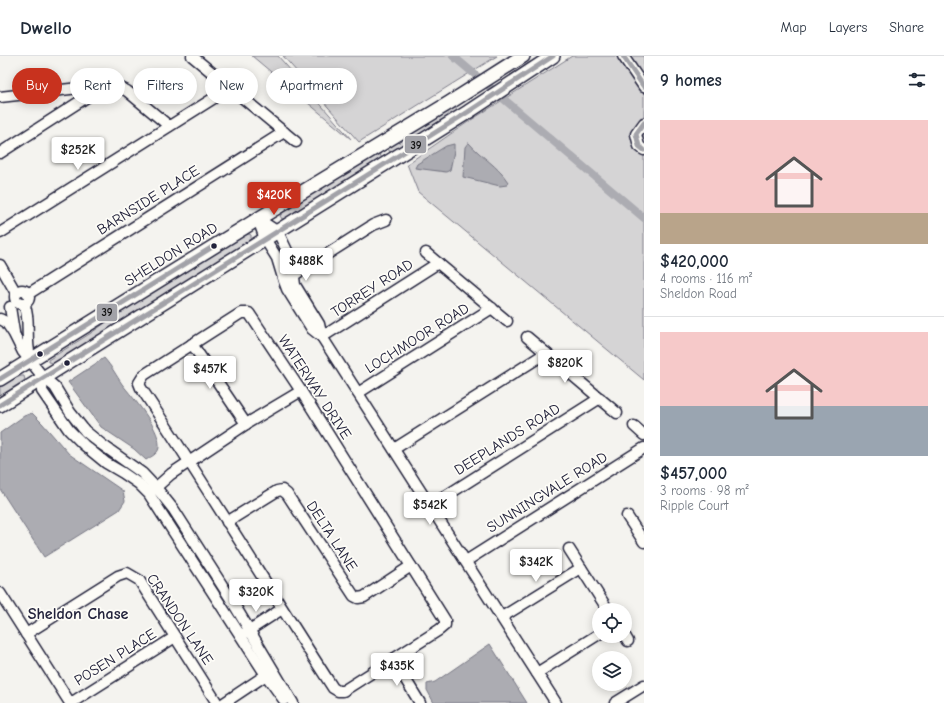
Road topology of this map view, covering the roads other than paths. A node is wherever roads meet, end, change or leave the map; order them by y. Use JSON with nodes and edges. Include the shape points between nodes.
{"nodes":[{"id":1,"x":192,"y":56,"type":"edge"},
{"id":2,"x":523,"y":56,"type":"edge"},
{"id":3,"x":553,"y":56,"type":"edge"},
{"id":4,"x":623,"y":56,"type":"edge"},
{"id":5,"x":206,"y":68,"type":"edge"},
{"id":6,"x":644,"y":87,"type":"edge"},
{"id":7,"x":70,"y":89,"type":"edge"},
{"id":8,"x":125,"y":90,"type":"edge"},
{"id":9,"x":0,"y":97,"type":"edge"},
{"id":10,"x":76,"y":104,"type":"edge"},
{"id":11,"x":205,"y":104,"type":"edge"},
{"id":12,"x":250,"y":104,"type":"edge"},
{"id":13,"x":644,"y":122,"type":"edge"},
{"id":14,"x":169,"y":126,"type":"junction"},
{"id":15,"x":284,"y":132,"type":"junction"},
{"id":16,"x":296,"y":142,"type":"dead end"},
{"id":17,"x":644,"y":150,"type":"edge"},
{"id":18,"x":0,"y":153,"type":"edge"},
{"id":19,"x":258,"y":218,"type":"junction"},
{"id":20,"x":386,"y":220,"type":"dead end"},
{"id":21,"x":278,"y":232,"type":"junction"},
{"id":22,"x":0,"y":233,"type":"edge"},
{"id":23,"x":265,"y":239,"type":"junction"},
{"id":24,"x":287,"y":249,"type":"junction"},
{"id":25,"x":426,"y":253,"type":"dead end"},
{"id":26,"x":275,"y":255,"type":"junction"},
{"id":27,"x":438,"y":263,"type":"junction"},
{"id":28,"x":0,"y":265,"type":"edge"},
{"id":29,"x":293,"y":276,"type":"junction"},
{"id":30,"x":284,"y":281,"type":"junction"},
{"id":31,"x":17,"y":301,"type":"junction"},
{"id":32,"x":492,"y":308,"type":"junction"},
{"id":33,"x":0,"y":314,"type":"edge"},
{"id":34,"x":0,"y":319,"type":"edge"},
{"id":35,"x":507,"y":321,"type":"dead end"},
{"id":36,"x":14,"y":334,"type":"junction"},
{"id":37,"x":322,"y":337,"type":"junction"},
{"id":38,"x":527,"y":337,"type":"dead end"},
{"id":39,"x":192,"y":344,"type":"junction"},
{"id":40,"x":546,"y":354,"type":"junction"},
{"id":41,"x":30,"y":360,"type":"junction"},
{"id":42,"x":43,"y":377,"type":"junction"},
{"id":43,"x":0,"y":379,"type":"edge"},
{"id":44,"x":301,"y":391,"type":"junction"},
{"id":45,"x":358,"y":393,"type":"junction"},
{"id":46,"x":600,"y":398,"type":"junction"},
{"id":47,"x":0,"y":404,"type":"edge"},
{"id":48,"x":617,"y":413,"type":"dead end"},
{"id":49,"x":246,"y":424,"type":"junction"},
{"id":50,"x":634,"y":426,"type":"dead end"},
{"id":51,"x":644,"y":435,"type":"edge"},
{"id":52,"x":644,"y":448,"type":"edge"},
{"id":53,"x":394,"y":449,"type":"junction"},
{"id":54,"x":190,"y":461,"type":"junction"},
{"id":55,"x":152,"y":491,"type":"junction"},
{"id":56,"x":430,"y":506,"type":"junction"},
{"id":57,"x":627,"y":516,"type":"dead end"},
{"id":58,"x":227,"y":522,"type":"junction"},
{"id":59,"x":641,"y":529,"type":"edge"},
{"id":60,"x":644,"y":542,"type":"edge"},
{"id":61,"x":570,"y":549,"type":"dead end"},
{"id":62,"x":466,"y":561,"type":"junction"},
{"id":63,"x":411,"y":566,"type":"junction"},
{"id":64,"x":581,"y":568,"type":"junction"},
{"id":65,"x":0,"y":593,"type":"edge"},
{"id":66,"x":604,"y":603,"type":"edge"},
{"id":67,"x":282,"y":609,"type":"junction"},
{"id":68,"x":502,"y":617,"type":"junction"},
{"id":69,"x":245,"y":633,"type":"junction"},
{"id":70,"x":26,"y":634,"type":"junction"},
{"id":71,"x":175,"y":637,"type":"junction"},
{"id":72,"x":592,"y":638,"type":"edge"},
{"id":73,"x":393,"y":660,"type":"junction"},
{"id":74,"x":537,"y":673,"type":"junction"},
{"id":75,"x":266,"y":675,"type":"junction"},
{"id":76,"x":644,"y":685,"type":"edge"},
{"id":77,"x":70,"y":703,"type":"edge"},
{"id":78,"x":217,"y":703,"type":"edge"},
{"id":79,"x":224,"y":703,"type":"edge"},
{"id":80,"x":286,"y":703,"type":"edge"},
{"id":81,"x":293,"y":703,"type":"edge"},
{"id":82,"x":420,"y":703,"type":"edge"},
{"id":83,"x":556,"y":703,"type":"edge"},
{"id":84,"x":615,"y":703,"type":"edge"}],
"edges":[{"from":1,"to":5,"type":"street"},
{"from":2,"to":19,"type":"main road","name":"SHELDON ROAD"},
{"from":3,"to":21,"type":"main road"},
{"from":4,"to":6,"type":"street"},
{"from":7,"to":9,"type":"street"},
{"from":8,"to":14,"type":"street"},
{"from":10,"to":18,"type":"street"},
{"from":11,"to":14,"type":"street"},
{"from":12,"to":15,"type":"street"},
{"from":13,"to":17,"type":"street","via":[[636,134],[639,146]]},
{"from":14,"to":22,"type":"street"},
{"from":15,"to":16,"type":"street"},
{"from":15,"to":31,"type":"street","name":"BARNSIDE PLACE","via":[[28,294],[28,301]]},
{"from":19,"to":21,"type":"street"},
{"from":19,"to":23,"type":"street"},
{"from":19,"to":41,"type":"main road","name":"SHELDON ROAD"},
{"from":20,"to":29,"type":"street","via":[[373,225]]},
{"from":21,"to":23,"type":"main road"},
{"from":21,"to":24,"type":"street"},
{"from":23,"to":26,"type":"street"},
{"from":23,"to":42,"type":"main road"},
{"from":24,"to":26,"type":"street"},
{"from":24,"to":29,"type":"street","via":[[292,261]]},
{"from":25,"to":27,"type":"street"},
{"from":26,"to":30,"type":"street"},
{"from":27,"to":32,"type":"street"},
{"from":27,"to":37,"type":"street","name":"TORREY ROAD"},
{"from":28,"to":31,"type":"street"},
{"from":29,"to":30,"type":"street"},
{"from":29,"to":37,"type":"street","via":[[294,285],[320,324]]},
{"from":30,"to":37,"type":"street","via":[[312,329]]},
{"from":31,"to":33,"type":"street"},
{"from":31,"to":36,"type":"street"},
{"from":31,"to":41,"type":"street","via":[[28,312],[27,348]]},
{"from":32,"to":35,"type":"street"},
{"from":32,"to":45,"type":"street","name":"LOCHMOOR ROAD"},
{"from":34,"to":36,"type":"street","via":[[6,322]]},
{"from":36,"to":41,"type":"street"},
{"from":37,"to":45,"type":"street"},
{"from":38,"to":40,"type":"street"},
{"from":39,"to":44,"type":"street","name":"WATERWAY DRIVE","via":[[241,313],[248,313]]},
{"from":39,"to":49,"type":"street"},
{"from":39,"to":54,"type":"street","name":"WATERWAY DRIVE","via":[[144,375],[139,383]]},
{"from":40,"to":46,"type":"street"},
{"from":40,"to":53,"type":"street"},
{"from":41,"to":42,"type":"street"},
{"from":41,"to":43,"type":"main road","name":"SHELDON ROAD"},
{"from":42,"to":47,"type":"main road"},
{"from":42,"to":55,"type":"street","via":[[54,387],[85,431],[142,473]]},
{"from":44,"to":49,"type":"street"},
{"from":44,"to":63,"type":"street","name":"WATERWAY DRIVE"},
{"from":45,"to":53,"type":"street"},
{"from":46,"to":48,"type":"street"},
{"from":46,"to":56,"type":"street","name":"DEEPLANDS ROAD"},
{"from":49,"to":54,"type":"street"},
{"from":50,"to":51,"type":"street"},
{"from":52,"to":62,"type":"street","name":"SUNNINGVALE ROAD"},
{"from":53,"to":56,"type":"street"},
{"from":54,"to":55,"type":"street"},
{"from":54,"to":58,"type":"street","name":"WATERWAY DRIVE"},
{"from":55,"to":69,"type":"street","via":[[174,510],[229,596]]},
{"from":56,"to":62,"type":"street"},
{"from":57,"to":59,"type":"street"},
{"from":58,"to":63,"type":"street","name":"DELTA LANE","via":[[282,490],[354,596],[364,596]]},
{"from":58,"to":67,"type":"street","name":"WATERWAY DRIVE"},
{"from":59,"to":60,"type":"street"},
{"from":61,"to":64,"type":"street"},
{"from":62,"to":68,"type":"street"},
{"from":63,"to":73,"type":"street","name":"WATERWAY DRIVE","via":[[444,617],[445,623],[443,628]]},
{"from":64,"to":66,"type":"street"},
{"from":64,"to":68,"type":"street"},
{"from":65,"to":70,"type":"street"},
{"from":67,"to":69,"type":"street"},
{"from":67,"to":73,"type":"street","name":"WATERWAY DRIVE","via":[[335,690],[346,690]]},
{"from":68,"to":74,"type":"street"},
{"from":69,"to":75,"type":"street"},
{"from":69,"to":81,"type":"street"},
{"from":70,"to":71,"type":"street","name":"CRANDON LANE","via":[[118,576],[127,573],[139,580]]},
{"from":70,"to":77,"type":"street"},
{"from":71,"to":77,"type":"street","name":"POSEN PLACE"},
{"from":71,"to":78,"type":"street","name":"CRANDON LANE"},
{"from":72,"to":74,"type":"street"},
{"from":73,"to":82,"type":"street"},
{"from":74,"to":83,"type":"street"},
{"from":75,"to":79,"type":"street"},
{"from":75,"to":80,"type":"street"},
{"from":76,"to":84,"type":"street"}]}
